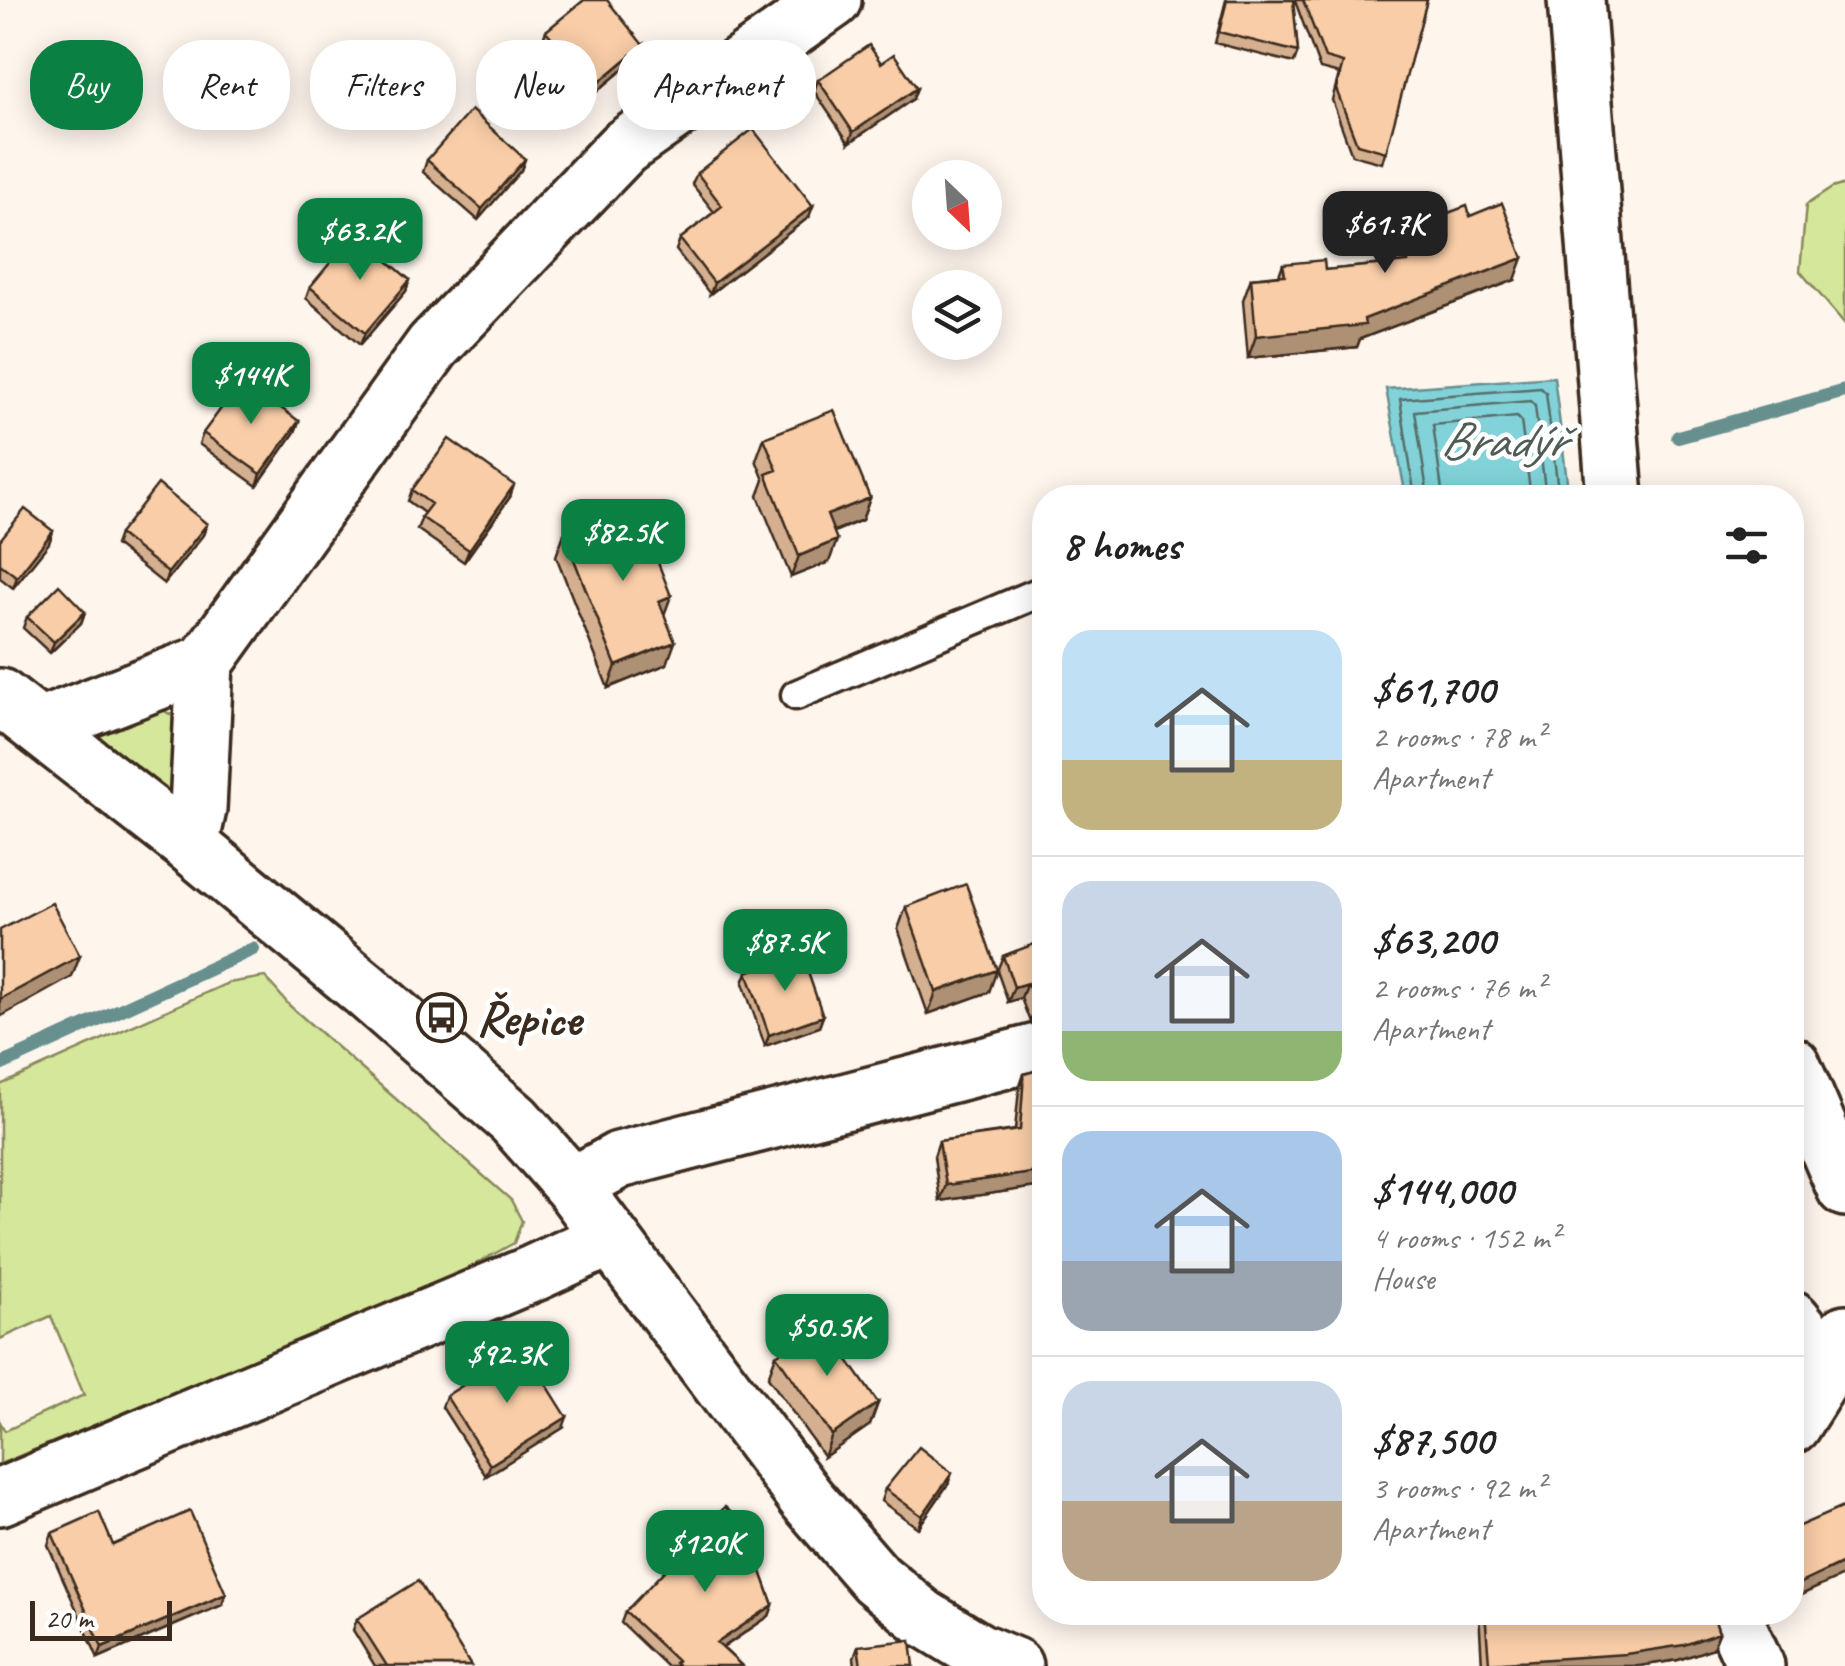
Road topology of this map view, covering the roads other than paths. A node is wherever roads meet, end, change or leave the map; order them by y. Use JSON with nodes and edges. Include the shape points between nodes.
{"nodes":[{"id":1,"x":833,"y":0,"type":"edge"},
{"id":2,"x":1576,"y":0,"type":"edge"},
{"id":3,"x":1614,"y":485,"type":"edge"},
{"id":4,"x":1032,"y":596,"type":"edge"},
{"id":5,"x":205,"y":663,"type":"junction"},
{"id":6,"x":796,"y":696,"type":"dead end"},
{"id":7,"x":20,"y":712,"type":"edge"},
{"id":8,"x":190,"y":845,"type":"junction"},
{"id":9,"x":1032,"y":1053,"type":"edge"},
{"id":10,"x":1804,"y":1092,"type":"edge"},
{"id":11,"x":572,"y":1186,"type":"junction"},
{"id":12,"x":1845,"y":1188,"type":"edge"},
{"id":13,"x":610,"y":1238,"type":"junction"},
{"id":14,"x":1804,"y":1328,"type":"edge"},
{"id":15,"x":1837,"y":1349,"type":"edge"},
{"id":16,"x":1804,"y":1405,"type":"edge"},
{"id":17,"x":0,"y":1497,"type":"edge"},
{"id":18,"x":1736,"y":1625,"type":"edge"},
{"id":19,"x":988,"y":1661,"type":"edge"},
{"id":20,"x":1756,"y":1666,"type":"edge"}],
"edges":[{"from":1,"to":5,"type":"street","via":[[624,148],[433,346]]},
{"from":2,"to":3,"type":"street"},
{"from":4,"to":6,"type":"lane"},
{"from":5,"to":7,"type":"street"},
{"from":5,"to":8,"type":"street","via":[[198,809]]},
{"from":7,"to":8,"type":"street"},
{"from":8,"to":11,"type":"street","via":[[514,1120]]},
{"from":9,"to":11,"type":"street","via":[[619,1160]]},
{"from":10,"to":12,"type":"street"},
{"from":11,"to":13,"type":"street"},
{"from":13,"to":17,"type":"street"},
{"from":13,"to":19,"type":"street","via":[[806,1498],[876,1579]]},
{"from":14,"to":15,"type":"street"},
{"from":15,"to":16,"type":"street"},
{"from":18,"to":20,"type":"street"}]}
